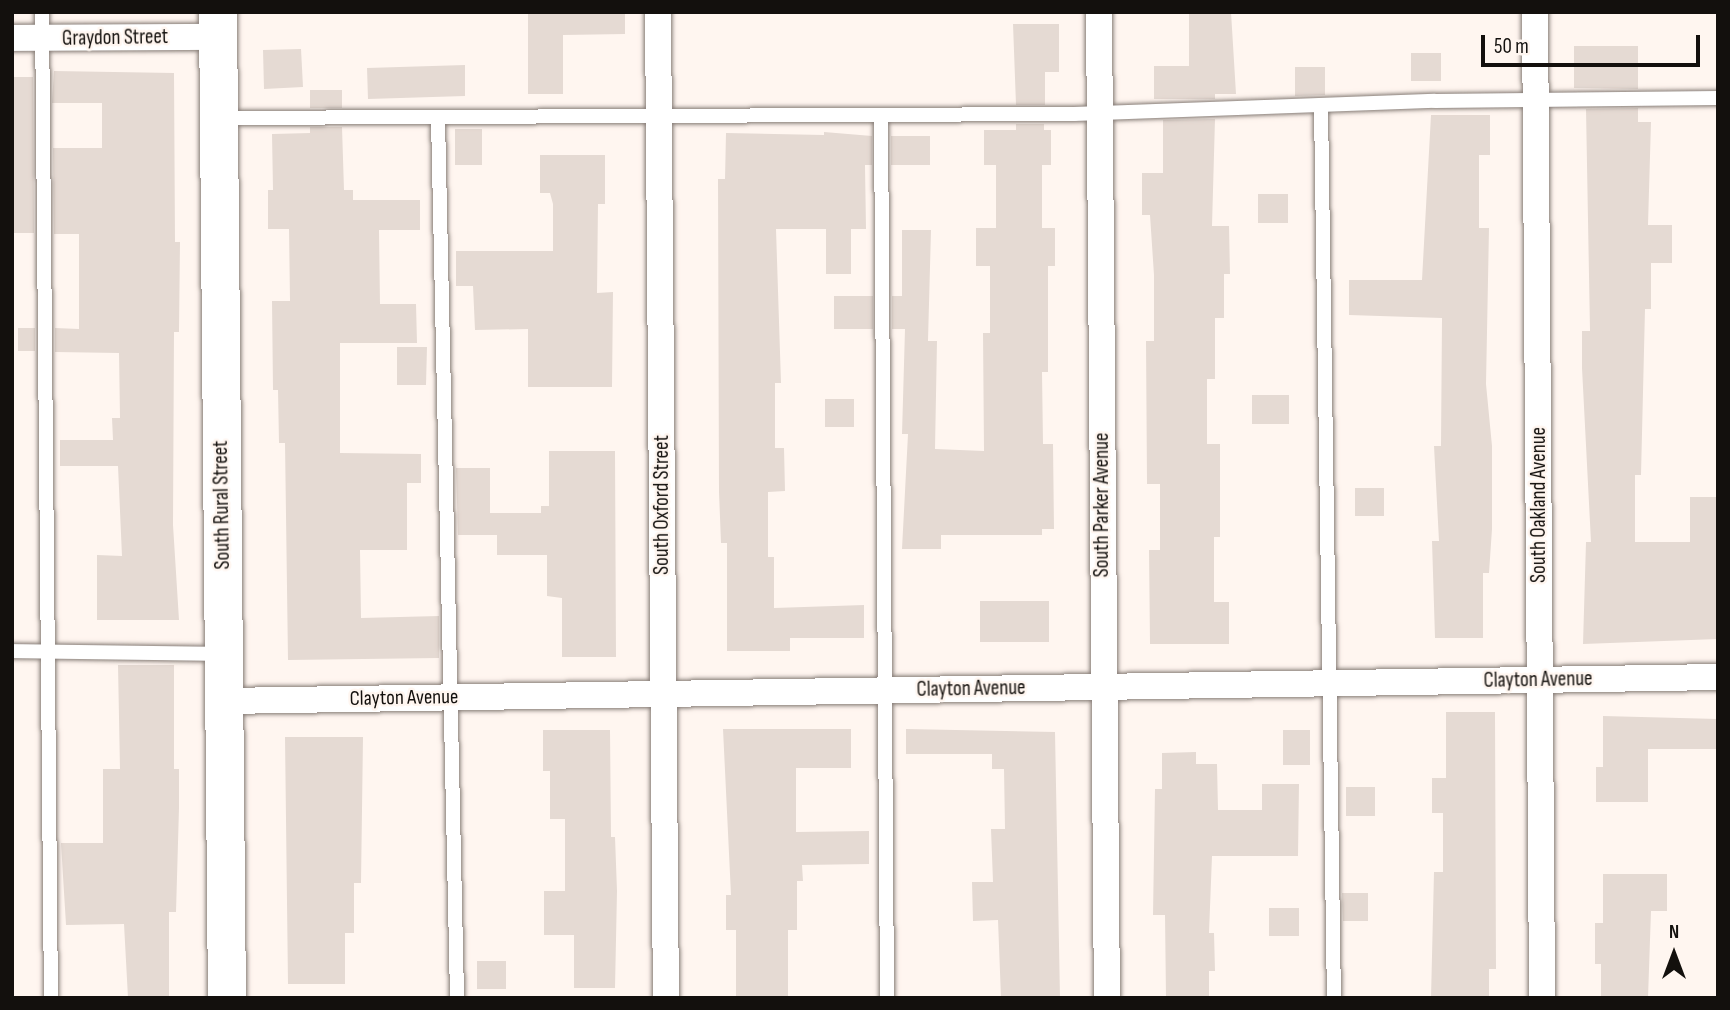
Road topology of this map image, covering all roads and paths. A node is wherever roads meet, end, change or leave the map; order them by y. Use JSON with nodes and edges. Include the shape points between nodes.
{"nodes":[{"id":1,"x":42,"y":12,"type":"edge"},
{"id":2,"x":658,"y":12,"type":"edge"},
{"id":3,"x":1099,"y":12,"type":"edge"},
{"id":4,"x":1535,"y":12,"type":"edge"},
{"id":5,"x":218,"y":24,"type":"edge"},
{"id":6,"x":12,"y":38,"type":"edge"},
{"id":7,"x":42,"y":39,"type":"junction"},
{"id":8,"x":1718,"y":98,"type":"edge"},
{"id":9,"x":1535,"y":100,"type":"junction"},
{"id":10,"x":1321,"y":105,"type":"junction"},
{"id":11,"x":1100,"y":113,"type":"junction"},
{"id":12,"x":881,"y":116,"type":"junction"},
{"id":13,"x":219,"y":118,"type":"junction"},
{"id":14,"x":439,"y":118,"type":"junction"},
{"id":15,"x":659,"y":118,"type":"junction"},
{"id":16,"x":12,"y":651,"type":"edge"},
{"id":17,"x":48,"y":652,"type":"junction"},
{"id":18,"x":224,"y":654,"type":"junction"},
{"id":19,"x":1718,"y":677,"type":"edge"},
{"id":20,"x":1540,"y":680,"type":"junction"},
{"id":21,"x":1332,"y":683,"type":"junction"},
{"id":22,"x":1104,"y":687,"type":"junction"},
{"id":23,"x":884,"y":690,"type":"junction"},
{"id":24,"x":663,"y":694,"type":"junction"},
{"id":25,"x":454,"y":697,"type":"junction"},
{"id":26,"x":224,"y":701,"type":"junction"},
{"id":27,"x":51,"y":998,"type":"edge"},
{"id":28,"x":227,"y":998,"type":"edge"},
{"id":29,"x":457,"y":998,"type":"edge"},
{"id":30,"x":666,"y":998,"type":"edge"},
{"id":31,"x":887,"y":998,"type":"edge"},
{"id":32,"x":1107,"y":998,"type":"edge"},
{"id":33,"x":1334,"y":998,"type":"edge"},
{"id":34,"x":1542,"y":998,"type":"edge"}],
"edges":[{"from":1,"to":7,"type":"lane"},
{"from":2,"to":15,"type":"street","name":"South Oxford Street"},
{"from":3,"to":11,"type":"street","name":"South Parker Avenue"},
{"from":4,"to":9,"type":"street","name":"South Oakland Avenue"},
{"from":5,"to":7,"type":"street","name":"Graydon Street"},
{"from":5,"to":13,"type":"main road","name":"South Rural Street"},
{"from":6,"to":7,"type":"street","name":"Graydon Street"},
{"from":7,"to":17,"type":"lane"},
{"from":8,"to":9,"type":"lane"},
{"from":9,"to":10,"type":"lane"},
{"from":9,"to":20,"type":"street","name":"South Oakland Avenue"},
{"from":10,"to":11,"type":"lane"},
{"from":10,"to":21,"type":"lane"},
{"from":11,"to":12,"type":"lane"},
{"from":11,"to":22,"type":"street","name":"South Parker Avenue"},
{"from":12,"to":15,"type":"lane"},
{"from":12,"to":23,"type":"lane"},
{"from":13,"to":14,"type":"lane"},
{"from":13,"to":18,"type":"main road","name":"South Rural Street"},
{"from":14,"to":15,"type":"lane"},
{"from":14,"to":25,"type":"lane"},
{"from":15,"to":24,"type":"street","name":"South Oxford Street"},
{"from":16,"to":17,"type":"lane"},
{"from":17,"to":18,"type":"lane"},
{"from":17,"to":27,"type":"lane"},
{"from":18,"to":26,"type":"main road","name":"South Rural Street"},
{"from":19,"to":20,"type":"street","name":"Clayton Avenue"},
{"from":20,"to":21,"type":"street","name":"Clayton Avenue"},
{"from":20,"to":34,"type":"street","name":"South Oakland Avenue"},
{"from":21,"to":22,"type":"street","name":"Clayton Avenue"},
{"from":21,"to":33,"type":"lane"},
{"from":22,"to":23,"type":"street","name":"Clayton Avenue"},
{"from":22,"to":32,"type":"street","name":"South Parker Avenue"},
{"from":23,"to":24,"type":"street","name":"Clayton Avenue"},
{"from":23,"to":31,"type":"lane"},
{"from":24,"to":25,"type":"street","name":"Clayton Avenue"},
{"from":24,"to":30,"type":"street","name":"South Oxford Street"},
{"from":25,"to":26,"type":"street","name":"Clayton Avenue"},
{"from":25,"to":29,"type":"lane"},
{"from":26,"to":28,"type":"main road","name":"South Rural Street"}]}
